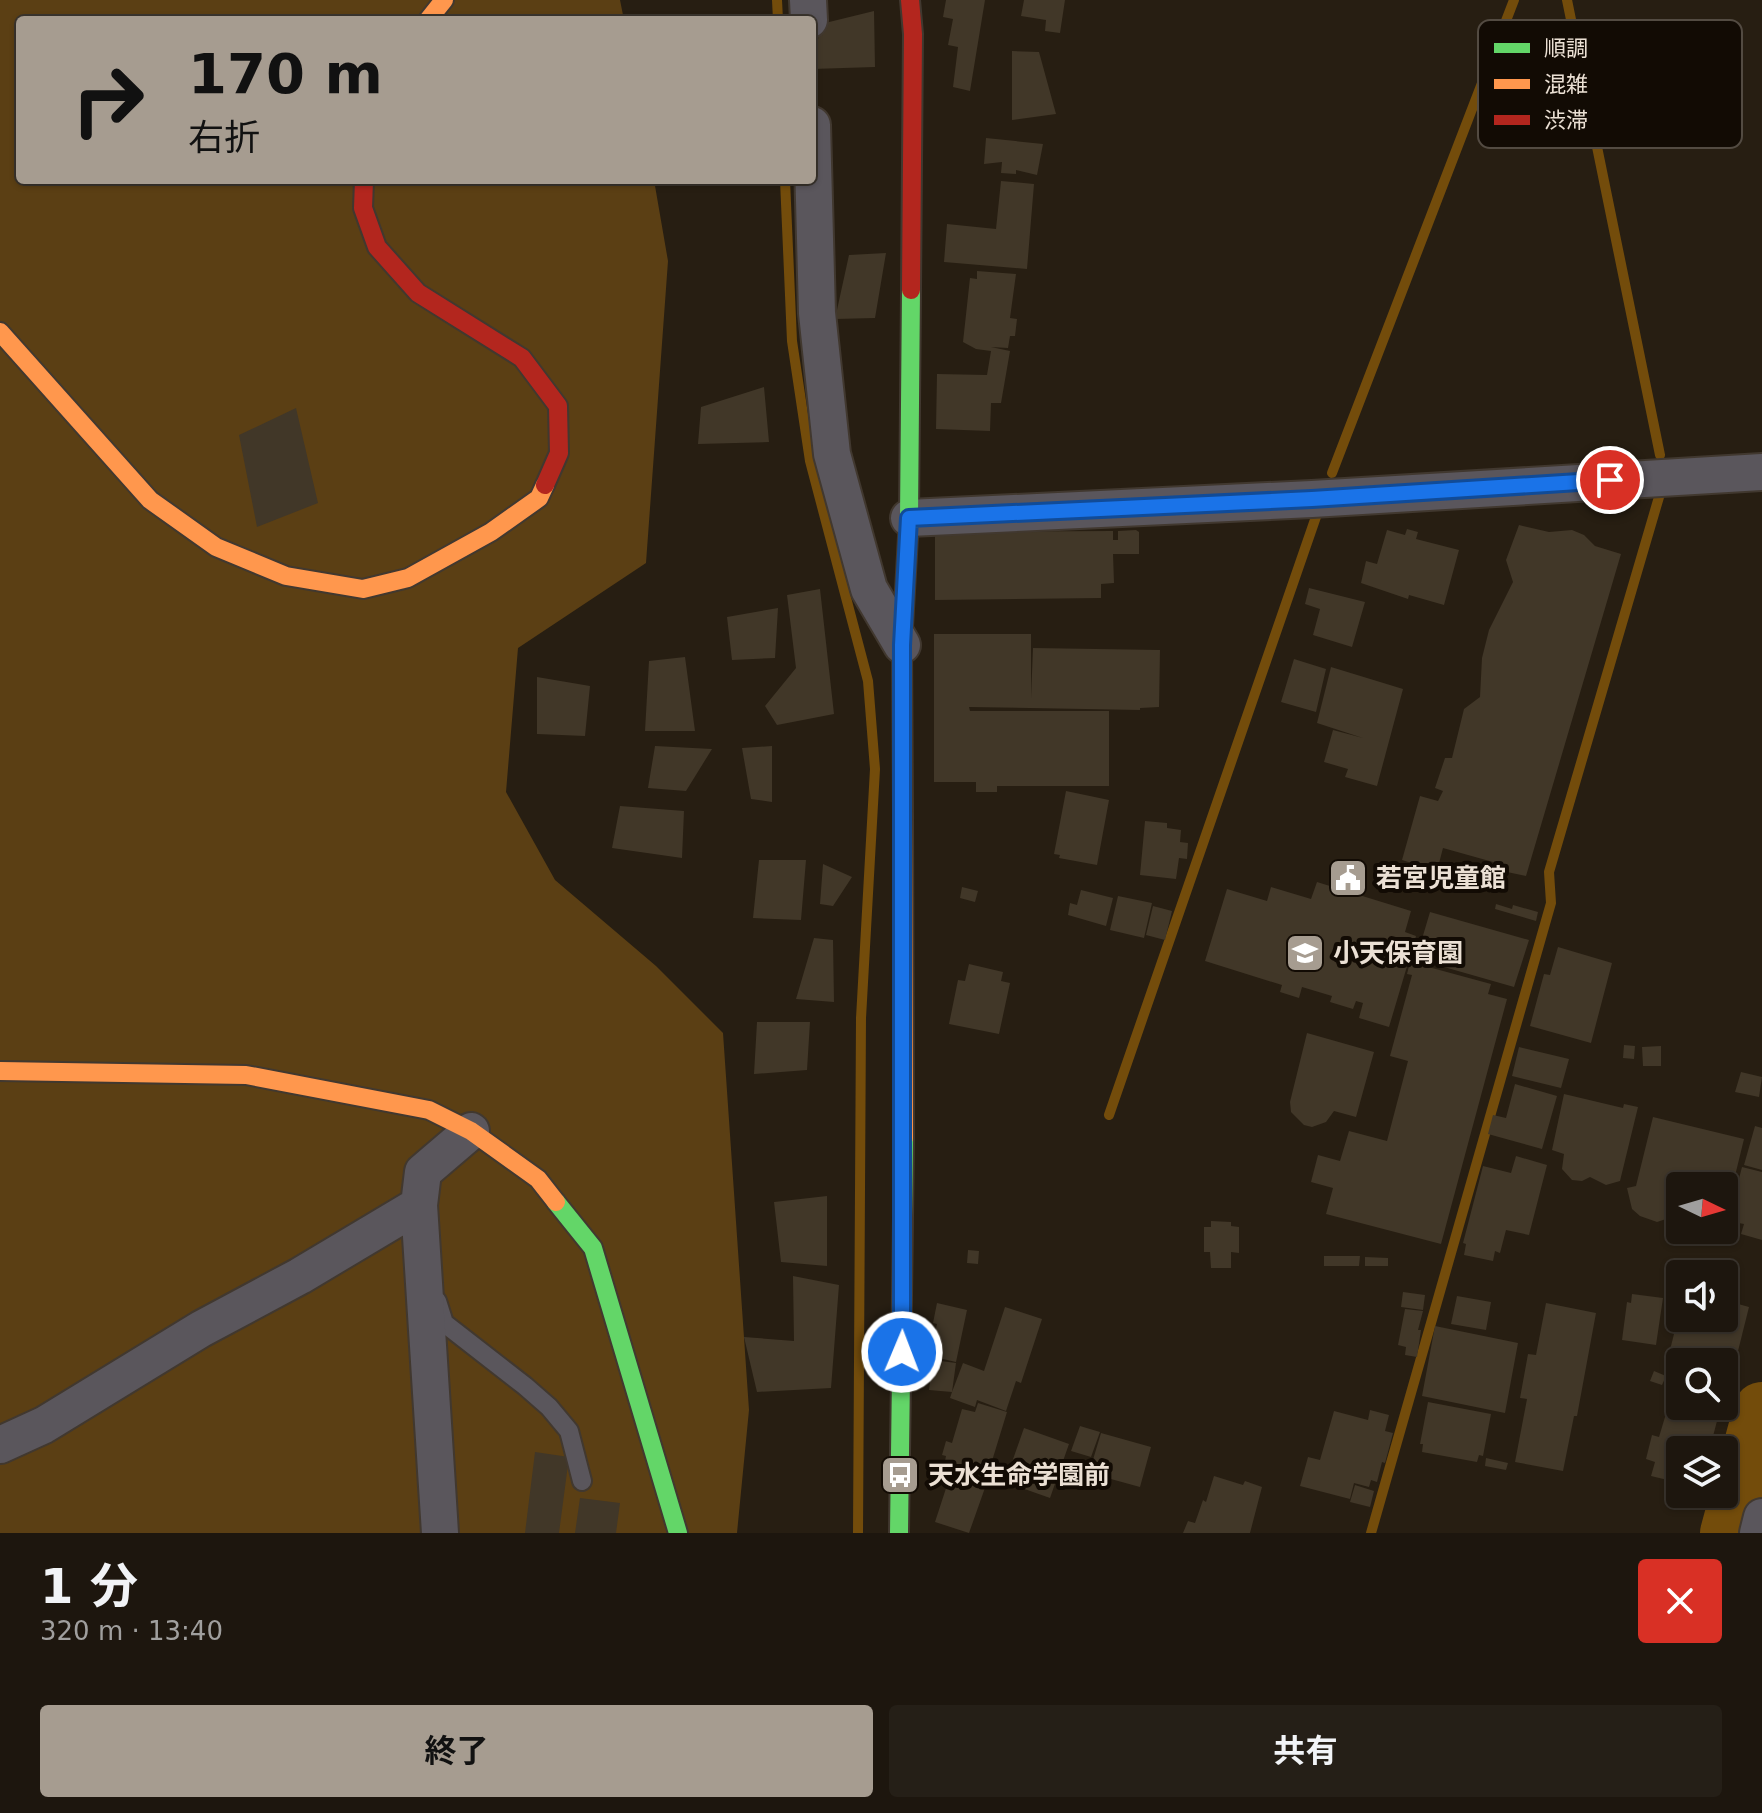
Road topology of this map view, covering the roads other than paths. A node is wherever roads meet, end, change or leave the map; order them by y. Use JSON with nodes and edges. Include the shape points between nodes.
{"nodes":[{"id":1,"x":444,"y":0,"type":"edge"},
{"id":2,"x":910,"y":0,"type":"edge"},
{"id":3,"x":431,"y":16,"type":"edge"},
{"id":4,"x":364,"y":184,"type":"edge"},
{"id":5,"x":814,"y":184,"type":"edge"},
{"id":6,"x":0,"y":332,"type":"edge"},
{"id":7,"x":1762,"y":472,"type":"edge"},
{"id":8,"x":909,"y":518,"type":"junction"},
{"id":9,"x":902,"y":645,"type":"junction"},
{"id":10,"x":0,"y":1071,"type":"edge"},
{"id":11,"x":471,"y":1131,"type":"junction"},
{"id":12,"x":421,"y":1189,"type":"junction"},
{"id":13,"x":0,"y":1445,"type":"edge"},
{"id":14,"x":582,"y":1481,"type":"dead end"},
{"id":15,"x":1762,"y":1517,"type":"edge"},
{"id":16,"x":440,"y":1533,"type":"edge"},
{"id":17,"x":678,"y":1533,"type":"edge"},
{"id":18,"x":899,"y":1533,"type":"edge"},
{"id":19,"x":1758,"y":1533,"type":"edge"}],
"edges":[{"from":1,"to":3,"type":"street"},
{"from":2,"to":8,"type":"street"},
{"from":4,"to":6,"type":"street","via":[[363,208],[377,247],[418,293],[522,358],[558,406],[559,453],[539,498],[491,532],[408,578],[363,589],[286,576],[216,547],[150,500]]},
{"from":5,"to":9,"type":"street","via":[[817,313],[832,454],[869,589]]},
{"from":7,"to":8,"type":"street"},
{"from":8,"to":9,"type":"street"},
{"from":9,"to":18,"type":"street"},
{"from":10,"to":11,"type":"street","via":[[246,1075],[429,1110]]},
{"from":11,"to":12,"type":"street"},
{"from":11,"to":17,"type":"street","via":[[538,1179],[593,1248]]},
{"from":12,"to":13,"type":"street","via":[[300,1276],[44,1425]]},
{"from":12,"to":14,"type":"lane","via":[[434,1223],[430,1280],[444,1323],[549,1407],[569,1431]]},
{"from":12,"to":16,"type":"street"},
{"from":15,"to":19,"type":"street"}]}
